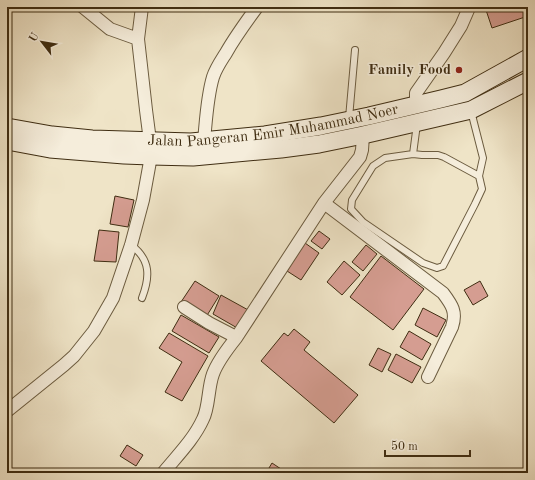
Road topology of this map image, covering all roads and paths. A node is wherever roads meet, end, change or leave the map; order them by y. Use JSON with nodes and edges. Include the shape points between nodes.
{"nodes":[{"id":1,"x":83,"y":7,"type":"edge"},
{"id":2,"x":142,"y":7,"type":"edge"},
{"id":3,"x":257,"y":7,"type":"edge"},
{"id":4,"x":467,"y":7,"type":"edge"},
{"id":5,"x":138,"y":40,"type":"junction"},
{"id":6,"x":355,"y":50,"type":"dead end"},
{"id":7,"x":528,"y":58,"type":"edge"},
{"id":8,"x":528,"y":80,"type":"edge"},
{"id":9,"x":468,"y":102,"type":"junction"},
{"id":10,"x":416,"y":105,"type":"junction"},
{"id":11,"x":348,"y":120,"type":"junction"},
{"id":12,"x":417,"y":123,"type":"junction"},
{"id":13,"x":330,"y":124,"type":"junction"},
{"id":14,"x":7,"y":127,"type":"edge"},
{"id":15,"x":363,"y":135,"type":"junction"},
{"id":16,"x":7,"y":141,"type":"edge"},
{"id":17,"x":332,"y":141,"type":"junction"},
{"id":18,"x":51,"y":142,"type":"junction"},
{"id":19,"x":196,"y":147,"type":"junction"},
{"id":20,"x":151,"y":149,"type":"junction"},
{"id":21,"x":413,"y":154,"type":"junction"},
{"id":22,"x":479,"y":176,"type":"junction"},
{"id":23,"x":324,"y":203,"type":"junction"},
{"id":24,"x":131,"y":246,"type":"junction"},
{"id":25,"x":142,"y":298,"type":"dead end"},
{"id":26,"x":184,"y":307,"type":"dead end"},
{"id":27,"x":236,"y":337,"type":"junction"},
{"id":28,"x":428,"y":377,"type":"dead end"},
{"id":29,"x":7,"y":411,"type":"edge"},
{"id":30,"x":163,"y":473,"type":"edge"}],
"edges":[{"from":1,"to":5,"type":"street","via":[[110,29]]},
{"from":2,"to":5,"type":"street"},
{"from":3,"to":19,"type":"street","via":[[217,66]]},
{"from":4,"to":10,"type":"street","via":[[468,10],[457,33],[416,93]]},
{"from":5,"to":20,"type":"street"},
{"from":6,"to":11,"type":"lane"},
{"from":7,"to":9,"type":"main road","name":"Jalan Pangeran Emir Muhammad Noer"},
{"from":8,"to":9,"type":"main road","name":"Jalan Pangeran Emir Muhammad Noer"},
{"from":9,"to":10,"type":"main road","name":"Jalan Pangeran Emir Muhammad Noer","via":[[441,100]]},
{"from":9,"to":12,"type":"main road","name":"Jalan Pangeran Emir Muhammad Noer"},
{"from":9,"to":22,"type":"lane","via":[[484,158]]},
{"from":10,"to":11,"type":"main road","name":"Jalan Pangeran Emir Muhammad Noer"},
{"from":11,"to":13,"type":"main road","name":"Jalan Pangeran Emir Muhammad Noer"},
{"from":12,"to":15,"type":"main road","name":"Jalan Pangeran Emir Muhammad Noer"},
{"from":12,"to":21,"type":"lane"},
{"from":13,"to":17,"type":"main road"},
{"from":13,"to":19,"type":"main road","name":"Jalan Pangeran Emir Muhammad Noer"},
{"from":14,"to":18,"type":"main road","name":"Jalan Pangeran Emir Muhammad Noer"},
{"from":15,"to":17,"type":"main road","name":"Jalan Pangeran Emir Muhammad Noer"},
{"from":15,"to":23,"type":"street","via":[[360,157]]},
{"from":16,"to":18,"type":"main road","name":"Jalan Pangeran Emir Muhammad Noer"},
{"from":17,"to":19,"type":"main road","name":"Jalan Pangeran Emir Muhammad Noer","via":[[281,149]]},
{"from":18,"to":20,"type":"main road","name":"Jalan Pangeran Emir Muhammad Noer","via":[[124,155]]},
{"from":19,"to":20,"type":"main road","name":"Jalan Pangeran Emir Muhammad Noer"},
{"from":20,"to":24,"type":"street","via":[[143,200]]},
{"from":21,"to":22,"type":"lane","via":[[438,155]]},
{"from":21,"to":22,"type":"lane","via":[[385,158],[373,166],[352,200],[351,209],[363,222],[423,263],[438,268],[443,266],[482,189]]},
{"from":23,"to":27,"type":"street"},
{"from":23,"to":28,"type":"street","via":[[444,293],[452,306],[452,327]]},
{"from":24,"to":25,"type":"lane","via":[[139,251],[147,268]]},
{"from":24,"to":29,"type":"street","via":[[113,298],[94,331],[74,356]]},
{"from":26,"to":27,"type":"street","via":[[209,324]]},
{"from":27,"to":30,"type":"street","via":[[213,374],[204,418]]}]}
